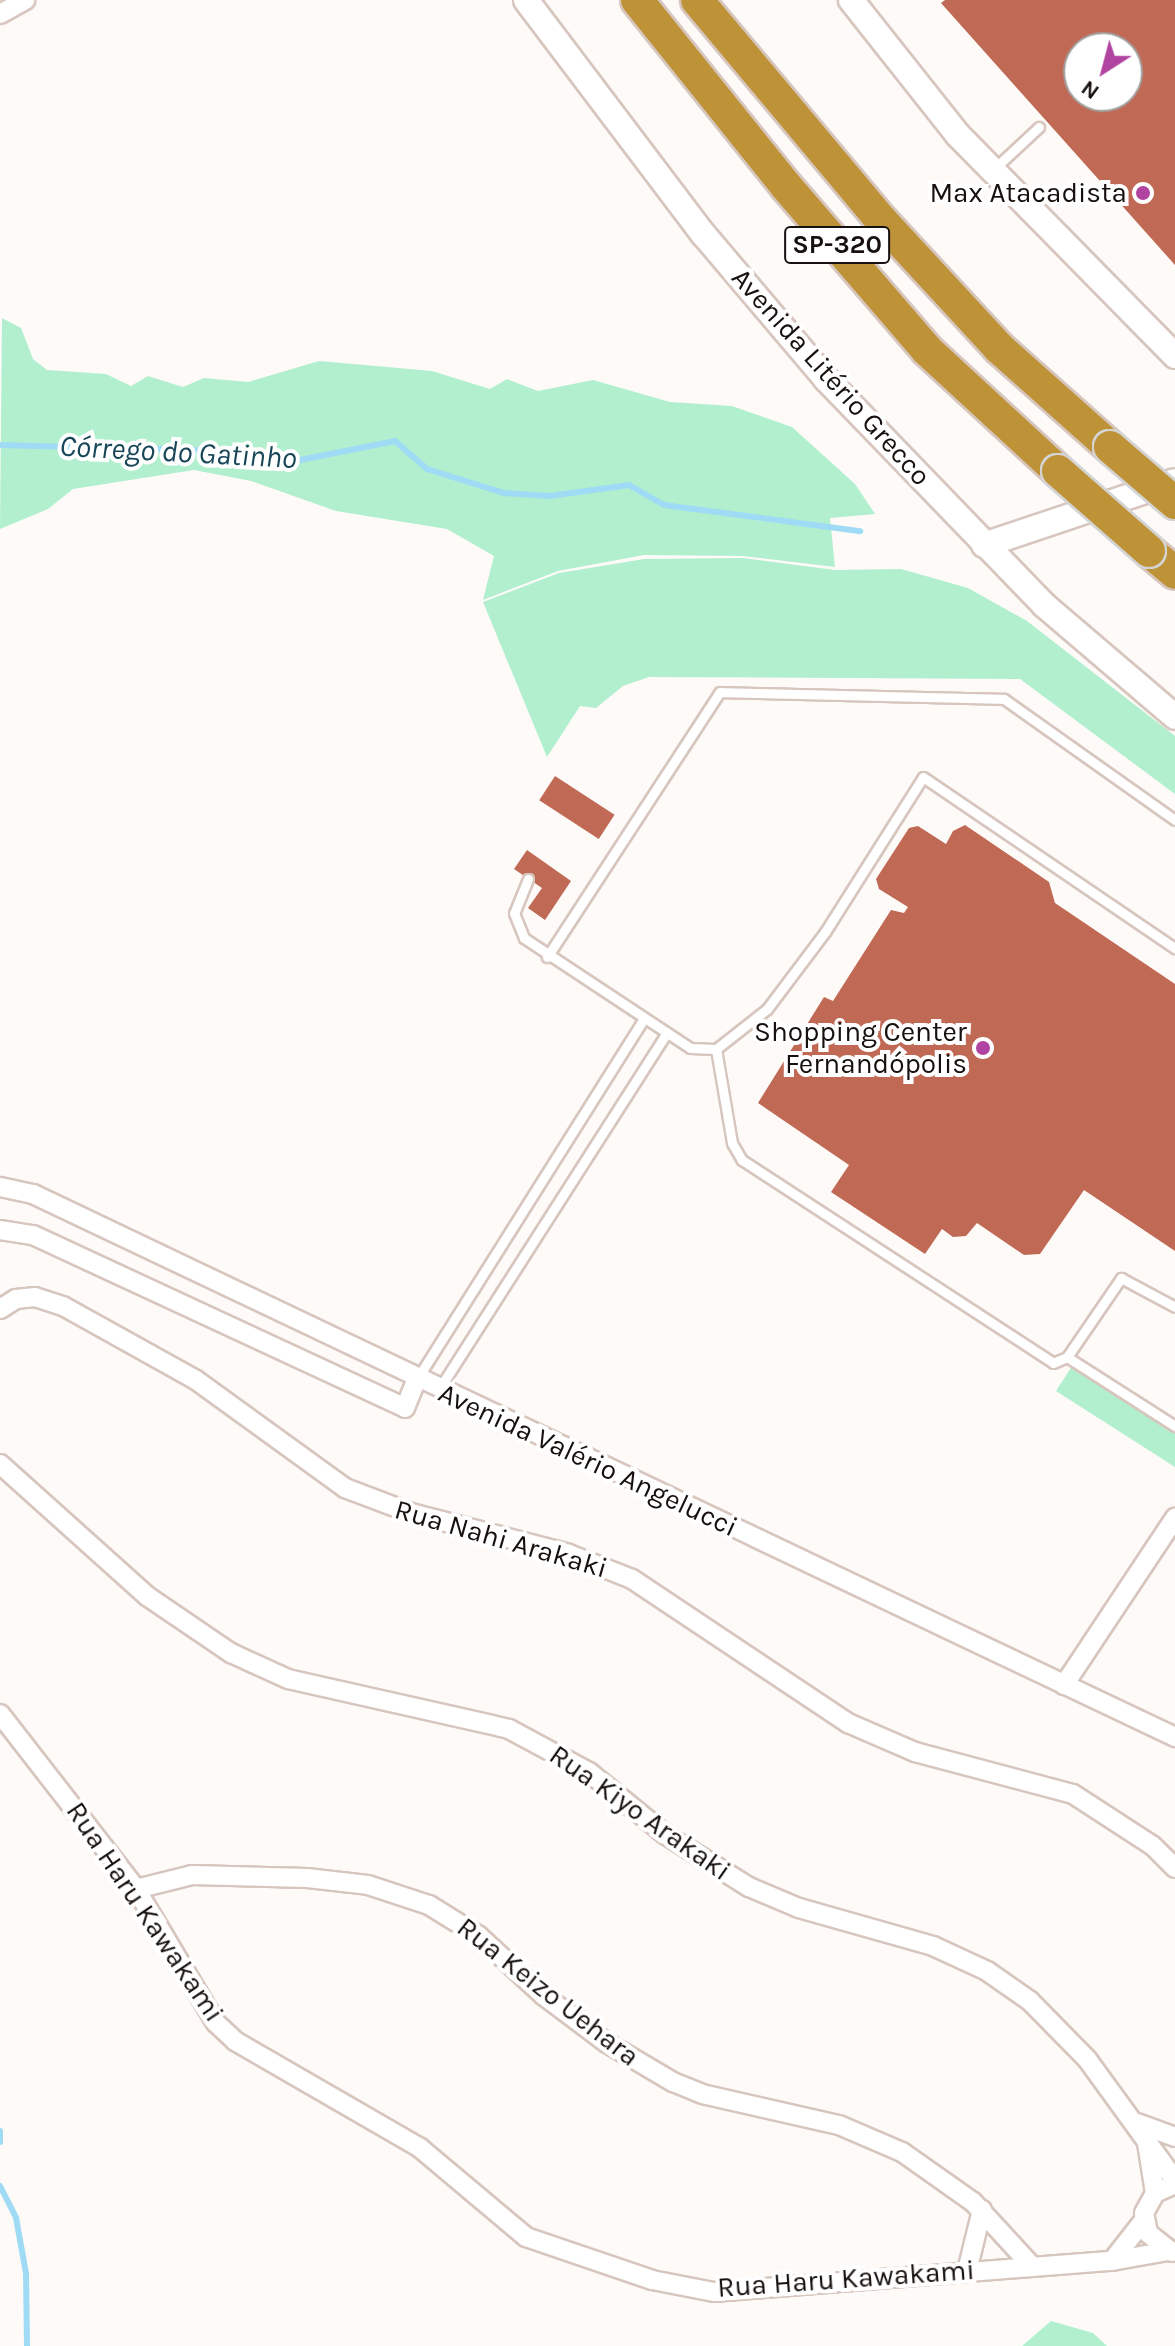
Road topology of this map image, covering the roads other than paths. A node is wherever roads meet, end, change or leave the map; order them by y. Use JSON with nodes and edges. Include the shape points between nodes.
{"nodes":[{"id":1,"x":25,"y":0,"type":"edge"},
{"id":2,"x":526,"y":0,"type":"edge"},
{"id":3,"x":637,"y":0,"type":"edge"},
{"id":4,"x":697,"y":0,"type":"edge"},
{"id":5,"x":851,"y":0,"type":"edge"},
{"id":6,"x":0,"y":14,"type":"edge"},
{"id":7,"x":1039,"y":127,"type":"dead end"},
{"id":8,"x":992,"y":171,"type":"junction"},
{"id":9,"x":1175,"y":356,"type":"edge"},
{"id":10,"x":1175,"y":481,"type":"edge"},
{"id":11,"x":1175,"y":503,"type":"edge"},
{"id":12,"x":984,"y":545,"type":"junction"},
{"id":13,"x":1175,"y":573,"type":"edge"},
{"id":14,"x":1175,"y":717,"type":"edge"},
{"id":15,"x":1175,"y":820,"type":"edge"},
{"id":16,"x":528,"y":879,"type":"dead end"},
{"id":17,"x":1175,"y":948,"type":"edge"},
{"id":18,"x":547,"y":957,"type":"junction"},
{"id":19,"x":643,"y":1020,"type":"junction"},
{"id":20,"x":665,"y":1035,"type":"junction"},
{"id":21,"x":716,"y":1049,"type":"junction"},
{"id":22,"x":0,"y":1187,"type":"edge"},
{"id":23,"x":0,"y":1230,"type":"edge"},
{"id":24,"x":1175,"y":1307,"type":"edge"},
{"id":25,"x":0,"y":1309,"type":"edge"},
{"id":26,"x":1067,"y":1357,"type":"junction"},
{"id":27,"x":417,"y":1379,"type":"junction"},
{"id":28,"x":439,"y":1389,"type":"junction"},
{"id":29,"x":1175,"y":1426,"type":"edge"},
{"id":30,"x":0,"y":1464,"type":"edge"},
{"id":31,"x":1175,"y":1518,"type":"edge"},
{"id":32,"x":1064,"y":1685,"type":"junction"},
{"id":33,"x":0,"y":1714,"type":"edge"},
{"id":34,"x":1175,"y":1737,"type":"edge"},
{"id":35,"x":1175,"y":1868,"type":"edge"},
{"id":36,"x":136,"y":1889,"type":"junction"},
{"id":37,"x":1141,"y":2130,"type":"junction"},
{"id":38,"x":1175,"y":2137,"type":"edge"},
{"id":39,"x":1175,"y":2182,"type":"edge"},
{"id":40,"x":1155,"y":2193,"type":"junction"},
{"id":41,"x":982,"y":2210,"type":"junction"},
{"id":42,"x":1144,"y":2220,"type":"junction"},
{"id":43,"x":1171,"y":2252,"type":"edge"},
{"id":44,"x":1112,"y":2261,"type":"junction"},
{"id":45,"x":1031,"y":2265,"type":"junction"},
{"id":46,"x":967,"y":2271,"type":"junction"}],
"edges":[{"from":1,"to":6,"type":"street"},
{"from":2,"to":12,"type":"main road","name":"Avenida Litério Grecco","via":[[704,235],[826,379]]},
{"from":3,"to":13,"type":"highway","number":"SP-320","bridge":true,"via":[[927,350]]},
{"from":4,"to":11,"type":"highway","number":"SP-320","bridge":true,"via":[[881,220],[999,348]]},
{"from":5,"to":8,"type":"main road"},
{"from":7,"to":8,"type":"lane"},
{"from":8,"to":9,"type":"main road"},
{"from":10,"to":12,"type":"main road"},
{"from":12,"to":14,"type":"main road","name":"Avenida Litério Grecco","via":[[1054,614]]},
{"from":15,"to":18,"type":"lane","via":[[1004,699],[720,692]]},
{"from":16,"to":18,"type":"lane","via":[[514,913],[516,924]]},
{"from":17,"to":21,"type":"lane","via":[[923,777],[825,932],[774,1000],[756,1021]]},
{"from":18,"to":19,"type":"lane"},
{"from":19,"to":20,"type":"lane"},
{"from":19,"to":27,"type":"lane"},
{"from":20,"to":21,"type":"lane","via":[[690,1048]]},
{"from":20,"to":28,"type":"lane"},
{"from":21,"to":26,"type":"lane","via":[[732,1143],[742,1160],[1053,1363]]},
{"from":22,"to":27,"type":"street","name":"Avenida Valério Angelucci","via":[[33,1194]]},
{"from":23,"to":27,"type":"street","name":"Avenida Valério Angelucci","via":[[33,1235],[405,1408]]},
{"from":24,"to":26,"type":"lane","via":[[1121,1278]]},
{"from":25,"to":35,"type":"street","name":"Rua Nahi Arakaki","via":[[16,1299],[35,1297],[63,1306],[196,1380],[345,1488],[411,1513],[569,1554],[632,1579],[848,1723],[915,1752],[1073,1794],[1143,1839]]},
{"from":26,"to":29,"type":"lane"},
{"from":27,"to":28,"type":"street","name":"Avenida Valério Angelucci"},
{"from":28,"to":32,"type":"street","name":"Avenida Valério Angelucci"},
{"from":30,"to":37,"type":"street","name":"Rua Kiyo Arakaki","via":[[147,1596],[231,1653],[296,1681],[509,1729],[589,1772],[666,1835],[749,1887],[799,1908],[933,1946],[987,1971],[1047,2018]]},
{"from":31,"to":32,"type":"street"},
{"from":32,"to":34,"type":"street","name":"Avenida Valério Angelucci"},
{"from":33,"to":36,"type":"street","name":"Rua Haru Kawakami"},
{"from":36,"to":41,"type":"street","name":"Rua Keizo Uehara","via":[[178,1876],[208,1875],[335,1880],[409,1897],[461,1922],[574,2019],[673,2082],[877,2138]]},
{"from":36,"to":46,"type":"street","name":"Rua Haru Kawakami","via":[[216,2023],[235,2041],[420,2148],[526,2237],[652,2280],[714,2292]]},
{"from":37,"to":38,"type":"street","name":"Rua Kiyo Arakaki"},
{"from":37,"to":39,"type":"street","name":"Rua Kiyo Arakaki"},
{"from":37,"to":40,"type":"street"},
{"from":39,"to":40,"type":"street"},
{"from":40,"to":42,"type":"street"},
{"from":41,"to":45,"type":"street","name":"Rua Keizo Uehara"},
{"from":41,"to":46,"type":"street"},
{"from":42,"to":43,"type":"street","via":[[1148,2233]]},
{"from":42,"to":44,"type":"street"},
{"from":43,"to":44,"type":"street","name":"Rua Haru Kawakami"},
{"from":44,"to":45,"type":"street","name":"Rua Haru Kawakami"},
{"from":45,"to":46,"type":"street","name":"Rua Haru Kawakami"}]}
